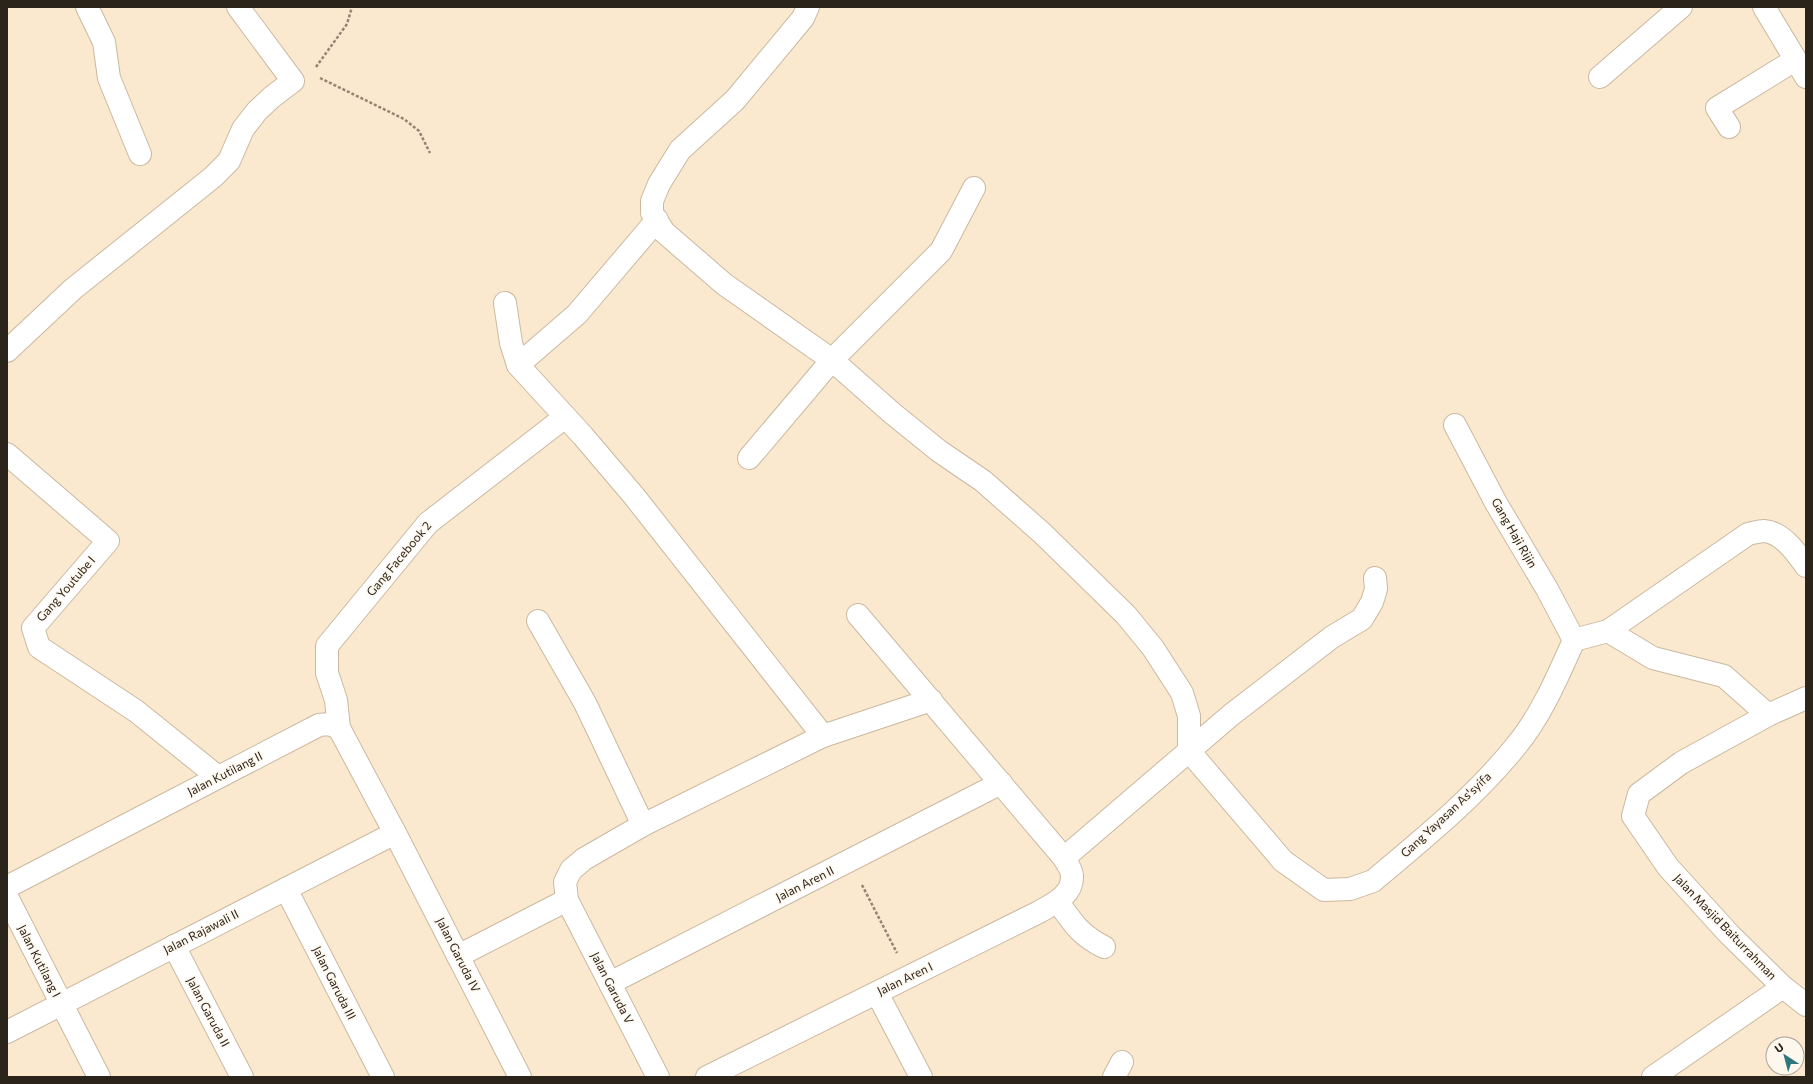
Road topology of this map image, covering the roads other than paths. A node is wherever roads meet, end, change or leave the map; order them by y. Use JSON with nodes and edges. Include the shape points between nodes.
{"nodes":[{"id":1,"x":87,"y":7,"type":"edge"},
{"id":2,"x":238,"y":7,"type":"edge"},
{"id":3,"x":808,"y":7,"type":"edge"},
{"id":4,"x":1681,"y":7,"type":"edge"},
{"id":5,"x":1764,"y":7,"type":"edge"},
{"id":6,"x":1801,"y":68,"type":"edge"},
{"id":7,"x":1600,"y":77,"type":"dead end"},
{"id":8,"x":1729,"y":127,"type":"dead end"},
{"id":9,"x":140,"y":154,"type":"dead end"},
{"id":10,"x":974,"y":188,"type":"dead end"},
{"id":11,"x":657,"y":220,"type":"junction"},
{"id":12,"x":505,"y":303,"type":"dead end"},
{"id":13,"x":7,"y":351,"type":"edge"},
{"id":14,"x":832,"y":360,"type":"junction"},
{"id":15,"x":518,"y":365,"type":"junction"},
{"id":16,"x":565,"y":417,"type":"junction"},
{"id":17,"x":1455,"y":425,"type":"dead end"},
{"id":18,"x":7,"y":454,"type":"edge"},
{"id":19,"x":749,"y":458,"type":"dead end"},
{"id":20,"x":1806,"y":566,"type":"edge"},
{"id":21,"x":1375,"y":578,"type":"dead end"},
{"id":22,"x":858,"y":614,"type":"dead end"},
{"id":23,"x":538,"y":621,"type":"dead end"},
{"id":24,"x":1608,"y":631,"type":"junction"},
{"id":25,"x":1574,"y":640,"type":"junction"},
{"id":26,"x":1806,"y":698,"type":"edge"},
{"id":27,"x":931,"y":700,"type":"junction"},
{"id":28,"x":1768,"y":715,"type":"junction"},
{"id":29,"x":339,"y":728,"type":"junction"},
{"id":30,"x":823,"y":736,"type":"junction"},
{"id":31,"x":1189,"y":751,"type":"junction"},
{"id":32,"x":218,"y":777,"type":"junction"},
{"id":33,"x":1000,"y":783,"type":"junction"},
{"id":34,"x":642,"y":825,"type":"junction"},
{"id":35,"x":395,"y":833,"type":"junction"},
{"id":36,"x":1064,"y":858,"type":"junction"},
{"id":37,"x":7,"y":887,"type":"edge"},
{"id":38,"x":286,"y":889,"type":"junction"},
{"id":39,"x":7,"y":897,"type":"edge"},
{"id":40,"x":567,"y":900,"type":"junction"},
{"id":41,"x":1058,"y":902,"type":"junction"},
{"id":42,"x":174,"y":946,"type":"junction"},
{"id":43,"x":1104,"y":947,"type":"dead end"},
{"id":44,"x":458,"y":956,"type":"junction"},
{"id":45,"x":610,"y":983,"type":"junction"},
{"id":46,"x":1783,"y":986,"type":"junction"},
{"id":47,"x":876,"y":993,"type":"junction"},
{"id":48,"x":61,"y":1004,"type":"junction"},
{"id":49,"x":1806,"y":1005,"type":"edge"},
{"id":50,"x":7,"y":1032,"type":"edge"},
{"id":51,"x":99,"y":1077,"type":"edge"},
{"id":52,"x":242,"y":1077,"type":"edge"},
{"id":53,"x":383,"y":1077,"type":"edge"},
{"id":54,"x":520,"y":1077,"type":"edge"},
{"id":55,"x":658,"y":1077,"type":"edge"},
{"id":56,"x":707,"y":1077,"type":"edge"},
{"id":57,"x":921,"y":1077,"type":"edge"},
{"id":58,"x":1654,"y":1077,"type":"edge"}],
"edges":[{"from":1,"to":9,"type":"street","via":[[104,42],[109,78]]},
{"from":2,"to":13,"type":"street","via":[[293,81],[257,111],[243,129],[229,161],[213,177],[73,289]]},
{"from":3,"to":11,"type":"street","via":[[803,18],[735,100],[680,150],[659,184],[652,201],[652,213]]},
{"from":4,"to":7,"type":"street"},
{"from":5,"to":6,"type":"street"},
{"from":6,"to":8,"type":"street","via":[[1717,108]]},
{"from":10,"to":14,"type":"street","via":[[941,251]]},
{"from":11,"to":14,"type":"street","via":[[664,232],[724,284]]},
{"from":11,"to":15,"type":"street","via":[[577,314]]},
{"from":12,"to":15,"type":"street","via":[[511,343]]},
{"from":14,"to":19,"type":"street"},
{"from":14,"to":31,"type":"street","via":[[933,447],[983,481],[1042,533],[1126,615],[1153,648],[1182,693],[1189,716]]},
{"from":15,"to":16,"type":"street"},
{"from":16,"to":29,"type":"street","name":"Gang Facebook 2","via":[[428,523],[327,646],[327,673],[336,700]]},
{"from":16,"to":30,"type":"street","via":[[634,496]]},
{"from":17,"to":25,"type":"street","name":"Gang Haji Rijin"},
{"from":18,"to":32,"type":"street","name":"Gang Youtube I","via":[[108,540],[33,628],[39,647],[136,711]]},
{"from":20,"to":24,"type":"street","via":[[1778,535],[1763,531],[1748,534]]},
{"from":21,"to":31,"type":"street","via":[[1376,589],[1372,602],[1362,619],[1332,637]]},
{"from":22,"to":27,"type":"street","name":"Jalan Aren I"},
{"from":23,"to":34,"type":"street","via":[[585,703]]},
{"from":24,"to":25,"type":"street"},
{"from":24,"to":28,"type":"street","via":[[1653,658],[1724,676]]},
{"from":25,"to":31,"type":"street","name":"Gang Yayasan As'syifa","via":[[1550,692],[1517,745],[1480,787],[1373,881],[1350,889],[1324,890],[1284,861]]},
{"from":26,"to":28,"type":"street","name":"Jalan Masjid Baiturrahman"},
{"from":27,"to":30,"type":"street"},
{"from":27,"to":33,"type":"street","name":"Jalan Aren I"},
{"from":28,"to":46,"type":"street","name":"Jalan Masjid Baiturrahman","via":[[1681,763],[1639,794],[1633,816],[1668,867],[1729,934]]},
{"from":29,"to":32,"type":"street","name":"Jalan Kutilang II","via":[[329,724],[319,725]]},
{"from":29,"to":35,"type":"street"},
{"from":30,"to":34,"type":"street"},
{"from":31,"to":36,"type":"street"},
{"from":32,"to":37,"type":"street","name":"Jalan Kutilang II"},
{"from":33,"to":36,"type":"street","name":"Jalan Aren I"},
{"from":33,"to":45,"type":"street","name":"Jalan Aren II"},
{"from":34,"to":40,"type":"street","via":[[584,859],[571,870],[565,882]]},
{"from":35,"to":38,"type":"street","name":"Jalan Rajawali II"},
{"from":35,"to":44,"type":"street","name":"Jalan Garuda IV"},
{"from":36,"to":41,"type":"street","name":"Jalan Aren I","via":[[1072,875],[1071,887]]},
{"from":38,"to":42,"type":"street","name":"Jalan Rajawali II"},
{"from":38,"to":53,"type":"street","name":"Jalan Garuda III"},
{"from":39,"to":48,"type":"street","name":"Jalan Kutilang I"},
{"from":40,"to":44,"type":"street"},
{"from":40,"to":45,"type":"street","name":"Jalan Garuda V"},
{"from":41,"to":43,"type":"street","via":[[1087,938]]},
{"from":41,"to":47,"type":"street","name":"Jalan Aren I"},
{"from":42,"to":48,"type":"street","name":"Jalan Rajawali II"},
{"from":42,"to":52,"type":"street","name":"Jalan Garuda II"},
{"from":44,"to":54,"type":"street","name":"Jalan Garuda IV"},
{"from":45,"to":55,"type":"street","name":"Jalan Garuda V"},
{"from":46,"to":49,"type":"street"},
{"from":46,"to":58,"type":"street","name":"Jalan Masjid Baiturrahman"},
{"from":47,"to":56,"type":"street","name":"Jalan Aren I"},
{"from":47,"to":57,"type":"street"},
{"from":48,"to":50,"type":"street","name":"Jalan Rajawali II"},
{"from":48,"to":51,"type":"street","name":"Jalan Kutilang I"}]}
